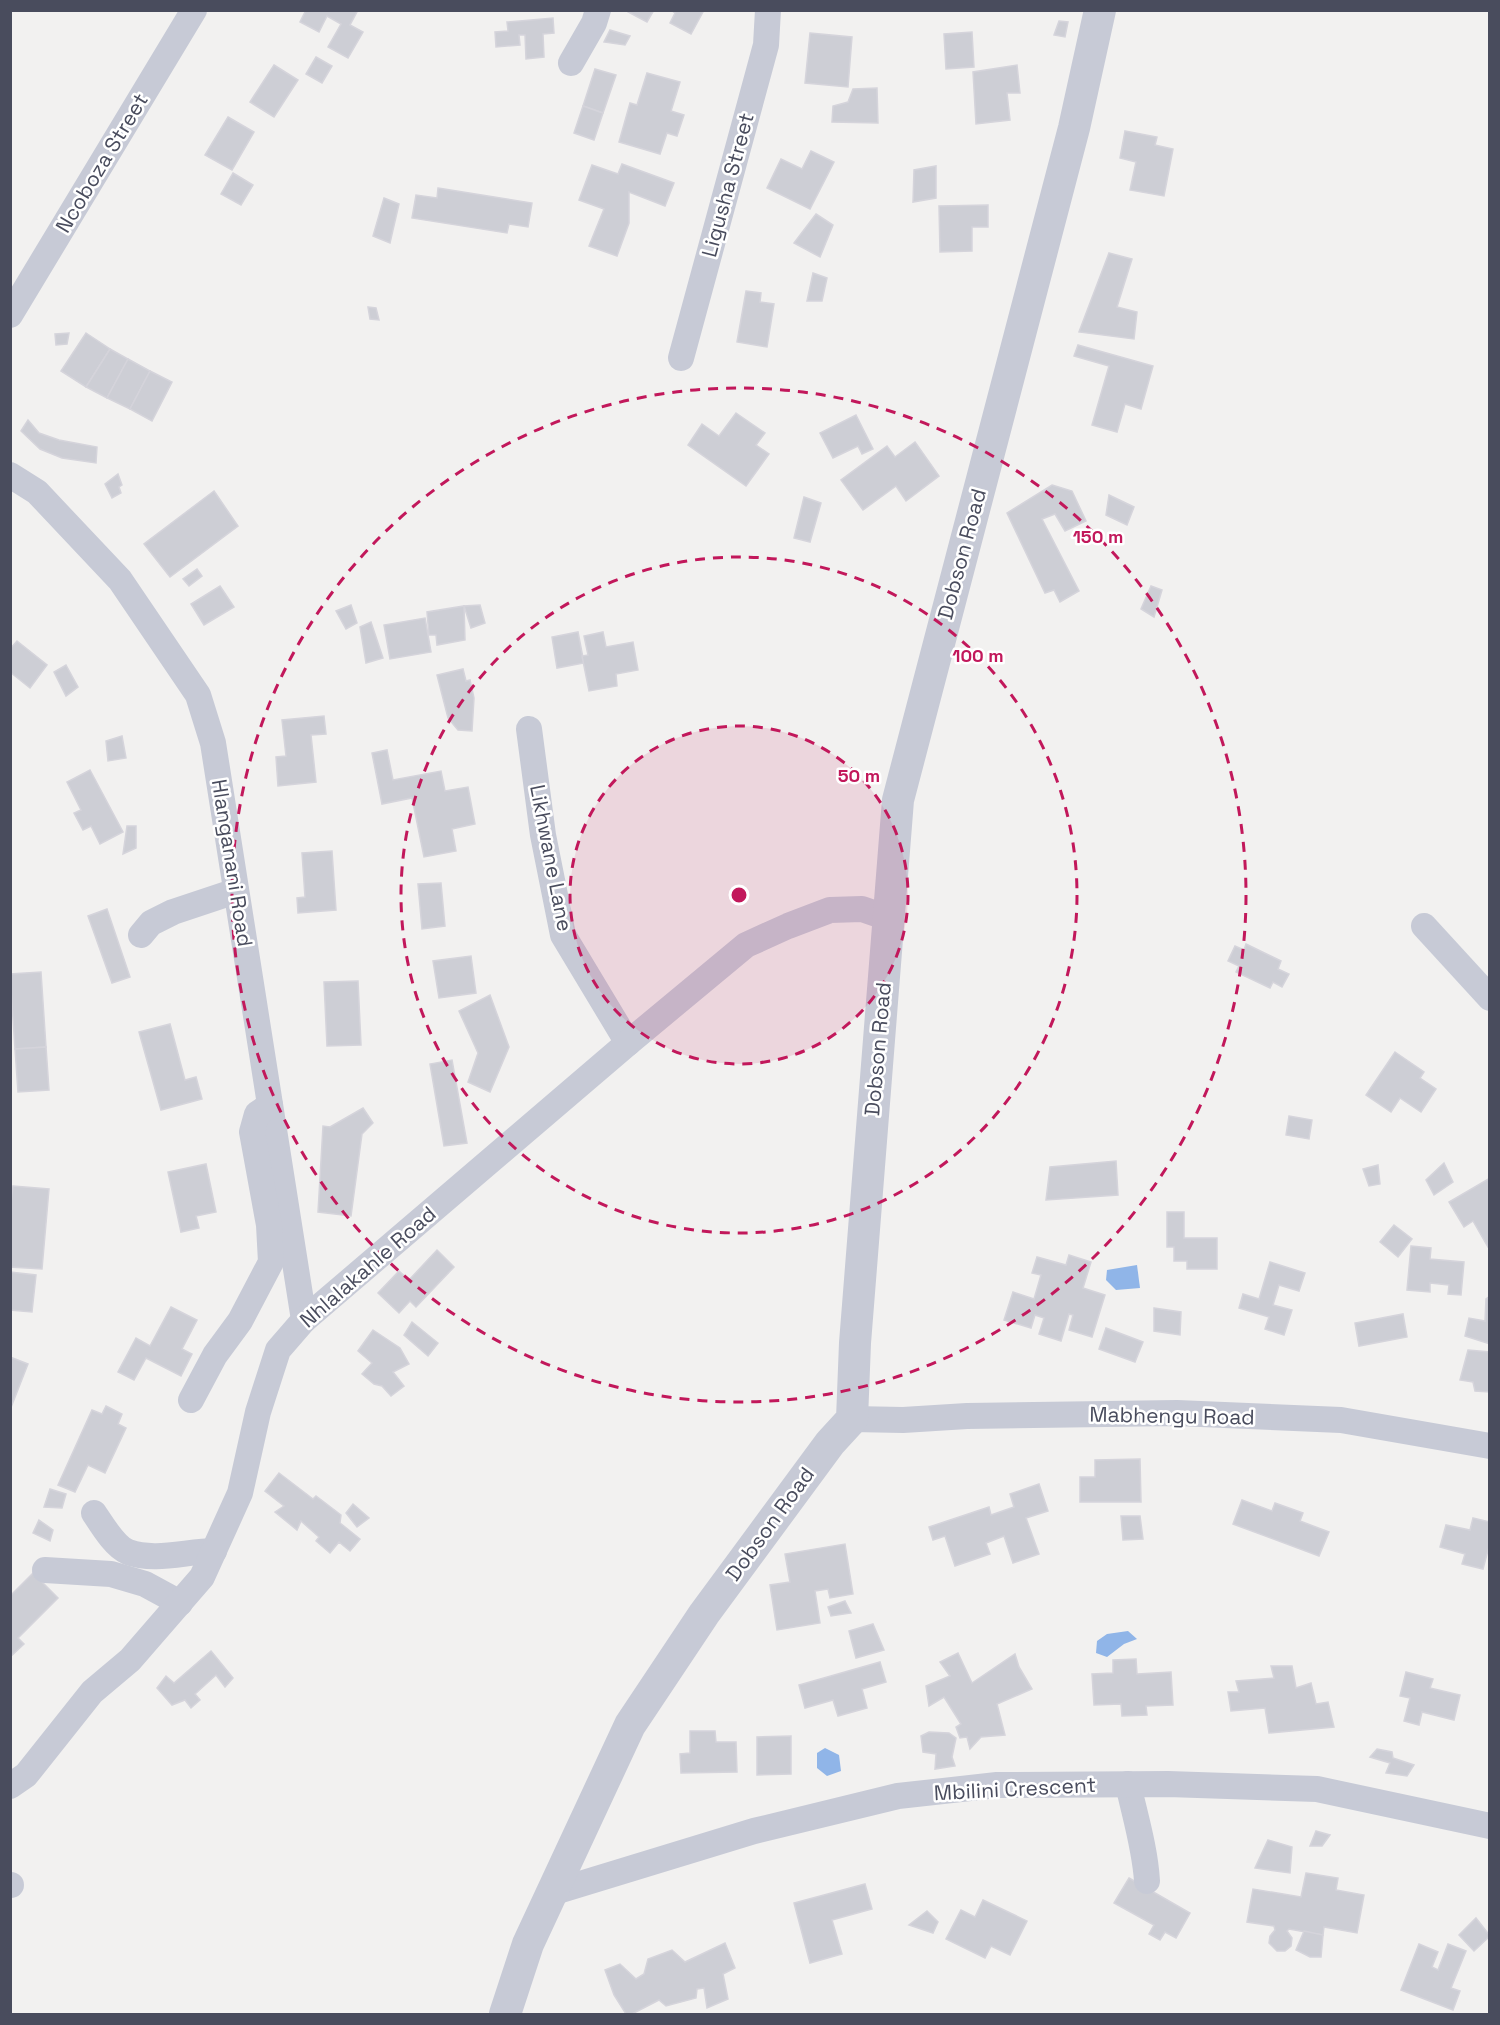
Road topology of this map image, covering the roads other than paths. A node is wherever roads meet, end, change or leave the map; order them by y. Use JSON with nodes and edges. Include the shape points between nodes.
{"nodes":[{"id":1,"x":194,"y":10,"type":"edge"},
{"id":2,"x":598,"y":10,"type":"edge"},
{"id":3,"x":768,"y":10,"type":"edge"},
{"id":4,"x":1100,"y":10,"type":"edge"},
{"id":5,"x":571,"y":63,"type":"dead end"},
{"id":6,"x":10,"y":315,"type":"edge"},
{"id":7,"x":681,"y":358,"type":"dead end"},
{"id":8,"x":10,"y":476,"type":"edge"},
{"id":9,"x":528,"y":729,"type":"dead end"},
{"id":10,"x":236,"y":891,"type":"junction"},
{"id":11,"x":888,"y":918,"type":"junction"},
{"id":12,"x":1424,"y":926,"type":"dead end"},
{"id":13,"x":141,"y":935,"type":"dead end"},
{"id":14,"x":1490,"y":998,"type":"edge"},
{"id":15,"x":628,"y":1043,"type":"junction"},
{"id":16,"x":270,"y":1105,"type":"junction"},
{"id":17,"x":304,"y":1320,"type":"junction"},
{"id":18,"x":191,"y":1400,"type":"dead end"},
{"id":19,"x":852,"y":1419,"type":"junction"},
{"id":20,"x":1490,"y":1446,"type":"edge"},
{"id":21,"x":94,"y":1513,"type":"dead end"},
{"id":22,"x":214,"y":1551,"type":"junction"},
{"id":23,"x":45,"y":1570,"type":"dead end"},
{"id":24,"x":180,"y":1603,"type":"junction"},
{"id":25,"x":1128,"y":1784,"type":"junction"},
{"id":26,"x":10,"y":1786,"type":"edge"},
{"id":27,"x":1490,"y":1826,"type":"edge"},
{"id":28,"x":1148,"y":1881,"type":"dead end"},
{"id":29,"x":551,"y":1893,"type":"junction"},
{"id":30,"x":505,"y":2014,"type":"edge"}],
"edges":[{"from":1,"to":6,"type":"street","name":"Ncoboza Street"},
{"from":2,"to":5,"type":"street"},
{"from":3,"to":7,"type":"street","name":"Ligusha Street","via":[[766,45]]},
{"from":4,"to":11,"type":"street","name":"Dobson Road","via":[[1074,128],[898,800]]},
{"from":8,"to":10,"type":"street","name":"Hlanganani Road","via":[[37,492],[120,580],[198,695],[213,743]]},
{"from":9,"to":15,"type":"street","name":"Likhwane Lane","via":[[562,935]]},
{"from":10,"to":13,"type":"street","via":[[151,922]]},
{"from":10,"to":16,"type":"street","name":"Hlanganani Road"},
{"from":11,"to":15,"type":"street","name":"Nhlalakahle Road","via":[[862,909],[830,910],[746,945]]},
{"from":11,"to":19,"type":"street","name":"Dobson Road"},
{"from":12,"to":14,"type":"street"},
{"from":15,"to":17,"type":"street","name":"Nhlalakahle Road"},
{"from":16,"to":17,"type":"street","name":"Hlanganani Road"},
{"from":16,"to":18,"type":"street","via":[[257,1114],[252,1132],[272,1262]]},
{"from":17,"to":22,"type":"street","name":"Nhlalakahle Road","via":[[278,1350],[258,1412],[240,1493]]},
{"from":19,"to":20,"type":"street","name":"Mabhengu Road","via":[[1177,1413],[1341,1420]]},
{"from":19,"to":29,"type":"street","name":"Dobson Road","via":[[830,1443],[704,1614],[630,1725]]},
{"from":21,"to":22,"type":"street","via":[[105,1532],[127,1552],[152,1557]]},
{"from":22,"to":24,"type":"street","name":"Nhlalakahle Road","via":[[202,1577]]},
{"from":23,"to":24,"type":"street","via":[[111,1574],[145,1584]]},
{"from":24,"to":26,"type":"street","name":"Nhlalakahle Road","via":[[130,1660],[92,1692],[26,1775]]},
{"from":25,"to":27,"type":"street","name":"Mbilini Crescent","via":[[1317,1789]]},
{"from":25,"to":28,"type":"street"},
{"from":25,"to":29,"type":"street","name":"Mbilini Crescent","via":[[997,1785],[898,1796],[754,1831]]},
{"from":29,"to":30,"type":"street","name":"Dobson Road","via":[[528,1944]]}]}
